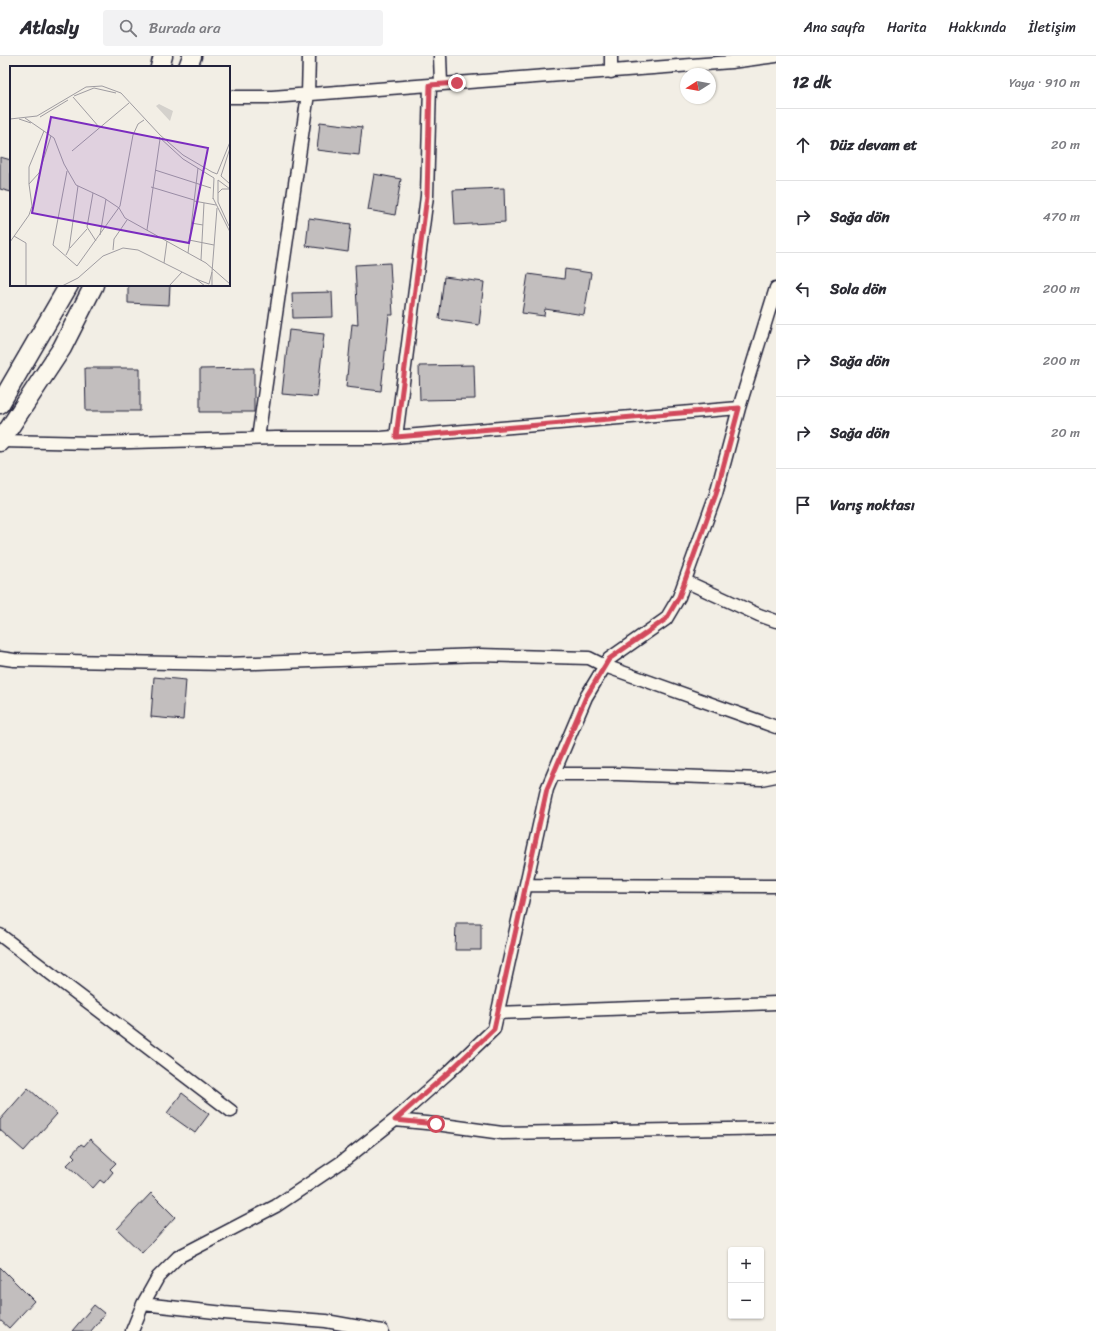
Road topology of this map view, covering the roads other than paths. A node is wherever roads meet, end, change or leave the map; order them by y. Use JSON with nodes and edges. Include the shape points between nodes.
{"nodes":[{"id":1,"x":163,"y":56,"type":"edge"},
{"id":2,"x":192,"y":56,"type":"edge"},
{"id":3,"x":309,"y":56,"type":"edge"},
{"id":4,"x":440,"y":56,"type":"edge"},
{"id":5,"x":611,"y":56,"type":"edge"},
{"id":6,"x":776,"y":56,"type":"edge"},
{"id":7,"x":754,"y":57,"type":"edge"},
{"id":8,"x":160,"y":66,"type":"edge"},
{"id":9,"x":188,"y":66,"type":"edge"},
{"id":10,"x":611,"y":72,"type":"junction"},
{"id":11,"x":435,"y":85,"type":"junction"},
{"id":12,"x":308,"y":94,"type":"junction"},
{"id":13,"x":230,"y":98,"type":"edge"},
{"id":14,"x":68,"y":286,"type":"edge"},
{"id":15,"x":93,"y":286,"type":"edge"},
{"id":16,"x":776,"y":288,"type":"edge"},
{"id":17,"x":0,"y":404,"type":"edge"},
{"id":18,"x":739,"y":408,"type":"junction"},
{"id":19,"x":396,"y":437,"type":"junction"},
{"id":20,"x":258,"y":438,"type":"junction"},
{"id":21,"x":0,"y":441,"type":"edge"},
{"id":22,"x":685,"y":581,"type":"junction"},
{"id":23,"x":776,"y":621,"type":"edge"},
{"id":24,"x":0,"y":658,"type":"edge"},
{"id":25,"x":605,"y":666,"type":"junction"},
{"id":26,"x":776,"y":727,"type":"edge"},
{"id":27,"x":554,"y":774,"type":"junction"},
{"id":28,"x":776,"y":776,"type":"edge"},
{"id":29,"x":526,"y":885,"type":"junction"},
{"id":30,"x":776,"y":886,"type":"edge"},
{"id":31,"x":1,"y":938,"type":"edge"},
{"id":32,"x":776,"y":1002,"type":"edge"},
{"id":33,"x":497,"y":1013,"type":"junction"},
{"id":34,"x":231,"y":1111,"type":"dead end"},
{"id":35,"x":395,"y":1120,"type":"junction"},
{"id":36,"x":776,"y":1128,"type":"edge"},
{"id":37,"x":143,"y":1304,"type":"junction"},
{"id":38,"x":132,"y":1331,"type":"edge"},
{"id":39,"x":382,"y":1331,"type":"edge"}],
"edges":[{"from":1,"to":8,"type":"highway"},
{"from":2,"to":9,"type":"highway"},
{"from":3,"to":12,"type":"street"},
{"from":4,"to":11,"type":"street"},
{"from":5,"to":10,"type":"street"},
{"from":6,"to":7,"type":"street"},
{"from":7,"to":10,"type":"street","via":[[732,62]]},
{"from":10,"to":11,"type":"street"},
{"from":11,"to":12,"type":"street"},
{"from":11,"to":19,"type":"street","via":[[427,196]]},
{"from":12,"to":13,"type":"street"},
{"from":12,"to":20,"type":"street"},
{"from":14,"to":17,"type":"highway"},
{"from":15,"to":21,"type":"highway","via":[[62,348]]},
{"from":16,"to":18,"type":"street"},
{"from":18,"to":19,"type":"street"},
{"from":18,"to":22,"type":"street","via":[[716,494]]},
{"from":19,"to":20,"type":"street"},
{"from":20,"to":21,"type":"street","via":[[94,443]]},
{"from":22,"to":23,"type":"street"},
{"from":22,"to":25,"type":"street","via":[[666,619],[609,659]]},
{"from":24,"to":25,"type":"street","via":[[226,664],[479,655],[589,658]]},
{"from":25,"to":26,"type":"street"},
{"from":25,"to":27,"type":"street","via":[[586,697]]},
{"from":27,"to":28,"type":"street","via":[[761,779]]},
{"from":27,"to":29,"type":"street","via":[[547,789]]},
{"from":29,"to":30,"type":"street"},
{"from":29,"to":33,"type":"street"},
{"from":31,"to":34,"type":"street"},
{"from":32,"to":33,"type":"street"},
{"from":33,"to":35,"type":"street","via":[[494,1029]]},
{"from":35,"to":36,"type":"street","via":[[502,1134]]},
{"from":35,"to":37,"type":"street","via":[[276,1206],[178,1257],[158,1277]]},
{"from":37,"to":38,"type":"street"},
{"from":37,"to":39,"type":"street","via":[[326,1321]]}]}
